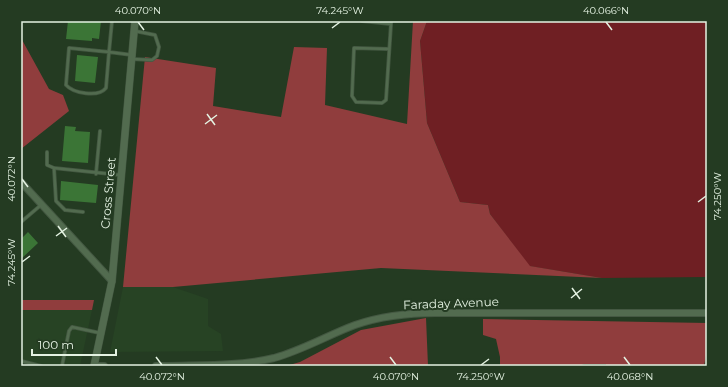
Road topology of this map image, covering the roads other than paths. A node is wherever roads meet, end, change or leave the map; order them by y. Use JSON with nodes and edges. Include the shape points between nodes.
{"nodes":[{"id":1,"x":112,"y":21,"type":"edge"},
{"id":2,"x":135,"y":21,"type":"edge"},
{"id":3,"x":362,"y":21,"type":"edge"},
{"id":4,"x":391,"y":23,"type":"edge"},
{"id":5,"x":134,"y":31,"type":"junction"},
{"id":6,"x":389,"y":49,"type":"junction"},
{"id":7,"x":109,"y":52,"type":"junction"},
{"id":8,"x":132,"y":57,"type":"junction"},
{"id":9,"x":100,"y":131,"type":"dead end"},
{"id":10,"x":47,"y":152,"type":"dead end"},
{"id":11,"x":54,"y":168,"type":"junction"},
{"id":12,"x":96,"y":174,"type":"junction"},
{"id":13,"x":121,"y":175,"type":"junction"},
{"id":14,"x":21,"y":182,"type":"edge"},
{"id":15,"x":41,"y":204,"type":"junction"},
{"id":16,"x":83,"y":212,"type":"dead end"},
{"id":17,"x":21,"y":222,"type":"edge"},
{"id":18,"x":112,"y":281,"type":"junction"},
{"id":19,"x":707,"y":313,"type":"edge"},
{"id":20,"x":102,"y":333,"type":"junction"},
{"id":21,"x":21,"y":361,"type":"edge"},
{"id":22,"x":41,"y":366,"type":"edge"},
{"id":23,"x":62,"y":366,"type":"edge"},
{"id":24,"x":94,"y":366,"type":"edge"},
{"id":25,"x":104,"y":366,"type":"edge"},
{"id":26,"x":156,"y":366,"type":"edge"}],
"edges":[{"from":1,"to":7,"type":"lane"},
{"from":2,"to":5,"type":"main road","name":"Cross Street"},
{"from":3,"to":4,"type":"lane"},
{"from":4,"to":6,"type":"lane"},
{"from":5,"to":8,"type":"main road","name":"Cross Street"},
{"from":5,"to":8,"type":"lane","via":[[155,35],[158,47],[157,56],[152,60]]},
{"from":6,"to":6,"type":"lane","via":[[386,100],[382,103],[356,102],[352,96],[354,48]]},
{"from":7,"to":7,"type":"lane","via":[[69,48],[66,85],[72,91],[98,94],[103,92],[106,88]]},
{"from":7,"to":8,"type":"lane"},
{"from":8,"to":13,"type":"main road","name":"Cross Street"},
{"from":9,"to":12,"type":"lane"},
{"from":10,"to":11,"type":"lane","via":[[47,165]]},
{"from":11,"to":12,"type":"lane"},
{"from":11,"to":16,"type":"lane","via":[[56,202],[65,210]]},
{"from":12,"to":13,"type":"lane"},
{"from":13,"to":18,"type":"main road","name":"Cross Street"},
{"from":14,"to":15,"type":"street"},
{"from":15,"to":17,"type":"lane"},
{"from":15,"to":18,"type":"street"},
{"from":18,"to":20,"type":"main road","name":"Cross Street"},
{"from":19,"to":26,"type":"street","name":"Faraday Avenue","via":[[402,315],[356,325],[314,344],[272,358],[232,363]]},
{"from":20,"to":23,"type":"lane","via":[[72,327]]},
{"from":20,"to":24,"type":"main road","name":"Cross Street"},
{"from":21,"to":22,"type":"lane"},
{"from":24,"to":25,"type":"street"}]}
